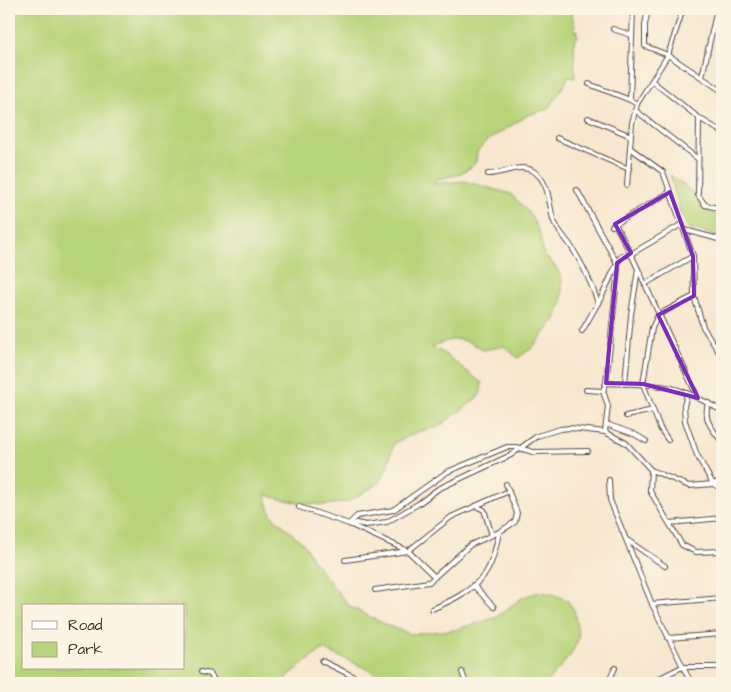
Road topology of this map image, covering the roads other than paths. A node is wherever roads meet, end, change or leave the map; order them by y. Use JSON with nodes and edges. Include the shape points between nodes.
{"nodes":[{"id":1,"x":633,"y":9,"type":"edge"},
{"id":2,"x":648,"y":9,"type":"edge"},
{"id":3,"x":683,"y":9,"type":"edge"},
{"id":4,"x":717,"y":9,"type":"edge"},
{"id":5,"x":613,"y":29,"type":"dead end"},
{"id":6,"x":631,"y":35,"type":"junction"},
{"id":7,"x":668,"y":55,"type":"junction"},
{"id":8,"x":702,"y":77,"type":"junction"},
{"id":9,"x":652,"y":81,"type":"junction"},
{"id":10,"x":590,"y":84,"type":"dead end"},
{"id":11,"x":722,"y":91,"type":"edge"},
{"id":12,"x":630,"y":100,"type":"junction"},
{"id":13,"x":637,"y":104,"type":"junction"},
{"id":14,"x":635,"y":110,"type":"junction"},
{"id":15,"x":588,"y":118,"type":"dead end"},
{"id":16,"x":698,"y":118,"type":"junction"},
{"id":17,"x":722,"y":132,"type":"edge"},
{"id":18,"x":631,"y":136,"type":"junction"},
{"id":19,"x":557,"y":138,"type":"dead end"},
{"id":20,"x":630,"y":148,"type":"junction"},
{"id":21,"x":698,"y":159,"type":"junction"},
{"id":22,"x":629,"y":169,"type":"junction"},
{"id":23,"x":488,"y":174,"type":"dead end"},
{"id":24,"x":628,"y":185,"type":"dead end"},
{"id":25,"x":577,"y":190,"type":"dead end"},
{"id":26,"x":670,"y":192,"type":"junction"},
{"id":27,"x":722,"y":209,"type":"edge"},
{"id":28,"x":682,"y":224,"type":"junction"},
{"id":29,"x":684,"y":230,"type":"junction"},
{"id":30,"x":722,"y":240,"type":"edge"},
{"id":31,"x":631,"y":254,"type":"junction"},
{"id":32,"x":693,"y":256,"type":"junction"},
{"id":33,"x":617,"y":263,"type":"junction"},
{"id":34,"x":638,"y":269,"type":"junction"},
{"id":35,"x":645,"y":284,"type":"junction"},
{"id":36,"x":694,"y":296,"type":"junction"},
{"id":37,"x":598,"y":303,"type":"junction"},
{"id":38,"x":658,"y":315,"type":"junction"},
{"id":39,"x":582,"y":331,"type":"dead end"},
{"id":40,"x":722,"y":357,"type":"edge"},
{"id":41,"x":606,"y":383,"type":"junction"},
{"id":42,"x":625,"y":384,"type":"junction"},
{"id":43,"x":643,"y":384,"type":"junction"},
{"id":44,"x":586,"y":390,"type":"dead end"},
{"id":45,"x":603,"y":391,"type":"junction"},
{"id":46,"x":687,"y":394,"type":"junction"},
{"id":47,"x":698,"y":398,"type":"junction"},
{"id":48,"x":708,"y":403,"type":"junction"},
{"id":49,"x":653,"y":410,"type":"junction"},
{"id":50,"x":722,"y":411,"type":"edge"},
{"id":51,"x":626,"y":416,"type":"dead end"},
{"id":52,"x":606,"y":424,"type":"junction"},
{"id":53,"x":605,"y":432,"type":"junction"},
{"id":54,"x":668,"y":440,"type":"dead end"},
{"id":55,"x":646,"y":441,"type":"dead end"},
{"id":56,"x":722,"y":442,"type":"edge"},
{"id":57,"x":520,"y":449,"type":"junction"},
{"id":58,"x":588,"y":451,"type":"dead end"},
{"id":59,"x":465,"y":465,"type":"junction"},
{"id":60,"x":652,"y":470,"type":"junction"},
{"id":61,"x":470,"y":473,"type":"junction"},
{"id":62,"x":609,"y":480,"type":"dead end"},
{"id":63,"x":722,"y":480,"type":"edge"},
{"id":64,"x":506,"y":484,"type":"dead end"},
{"id":65,"x":713,"y":484,"type":"junction"},
{"id":66,"x":722,"y":489,"type":"edge"},
{"id":67,"x":509,"y":491,"type":"junction"},
{"id":68,"x":474,"y":506,"type":"junction"},
{"id":69,"x":299,"y":507,"type":"dead end"},
{"id":70,"x":722,"y":518,"type":"edge"},
{"id":71,"x":670,"y":522,"type":"junction"},
{"id":72,"x":351,"y":524,"type":"junction"},
{"id":73,"x":499,"y":532,"type":"junction"},
{"id":74,"x":492,"y":535,"type":"junction"},
{"id":75,"x":627,"y":540,"type":"junction"},
{"id":76,"x":408,"y":551,"type":"junction"},
{"id":77,"x":722,"y":551,"type":"edge"},
{"id":78,"x":345,"y":560,"type":"dead end"},
{"id":79,"x":665,"y":566,"type":"dead end"},
{"id":80,"x":435,"y":577,"type":"junction"},
{"id":81,"x":473,"y":586,"type":"junction"},
{"id":82,"x":374,"y":590,"type":"dead end"},
{"id":83,"x":722,"y":598,"type":"edge"},
{"id":84,"x":652,"y":604,"type":"junction"},
{"id":85,"x":494,"y":607,"type":"dead end"},
{"id":86,"x":432,"y":609,"type":"dead end"},
{"id":87,"x":722,"y":634,"type":"edge"},
{"id":88,"x":668,"y":638,"type":"junction"},
{"id":89,"x":322,"y":661,"type":"dead end"},
{"id":90,"x":682,"y":667,"type":"junction"},
{"id":91,"x":722,"y":667,"type":"edge"},
{"id":92,"x":615,"y":668,"type":"dead end"},
{"id":93,"x":201,"y":672,"type":"dead end"},
{"id":94,"x":462,"y":672,"type":"dead end"},
{"id":95,"x":216,"y":683,"type":"edge"},
{"id":96,"x":367,"y":683,"type":"edge"},
{"id":97,"x":466,"y":683,"type":"edge"},
{"id":98,"x":608,"y":683,"type":"edge"},
{"id":99,"x":651,"y":683,"type":"edge"},
{"id":100,"x":691,"y":683,"type":"edge"}],
"edges":[{"from":1,"to":6,"type":"street"},
{"from":2,"to":7,"type":"street","via":[[644,25],[645,46]]},
{"from":3,"to":7,"type":"street"},
{"from":4,"to":8,"type":"street"},
{"from":5,"to":6,"type":"street"},
{"from":6,"to":12,"type":"street"},
{"from":7,"to":8,"type":"street"},
{"from":7,"to":9,"type":"street"},
{"from":8,"to":11,"type":"street"},
{"from":9,"to":13,"type":"street"},
{"from":9,"to":16,"type":"street"},
{"from":10,"to":12,"type":"street"},
{"from":12,"to":13,"type":"street"},
{"from":13,"to":14,"type":"street"},
{"from":14,"to":18,"type":"street"},
{"from":14,"to":21,"type":"street"},
{"from":15,"to":18,"type":"street"},
{"from":16,"to":17,"type":"street"},
{"from":16,"to":21,"type":"street"},
{"from":18,"to":20,"type":"street"},
{"from":19,"to":22,"type":"street"},
{"from":20,"to":22,"type":"street"},
{"from":20,"to":26,"type":"street","via":[[664,172]]},
{"from":21,"to":27,"type":"street","via":[[698,191],[702,202]]},
{"from":22,"to":24,"type":"street"},
{"from":23,"to":37,"type":"street","via":[[520,168],[535,172],[540,177],[548,192],[555,223],[574,250]]},
{"from":25,"to":33,"type":"street"},
{"from":26,"to":28,"type":"street"},
{"from":26,"to":31,"type":"street","via":[[614,225]]},
{"from":28,"to":29,"type":"street"},
{"from":28,"to":31,"type":"street"},
{"from":29,"to":30,"type":"street"},
{"from":29,"to":32,"type":"street"},
{"from":31,"to":33,"type":"street","via":[[622,256]]},
{"from":31,"to":34,"type":"street"},
{"from":32,"to":35,"type":"street"},
{"from":32,"to":36,"type":"street"},
{"from":33,"to":37,"type":"street"},
{"from":33,"to":41,"type":"street"},
{"from":34,"to":35,"type":"street"},
{"from":34,"to":42,"type":"street"},
{"from":35,"to":38,"type":"street"},
{"from":36,"to":38,"type":"street"},
{"from":36,"to":40,"type":"street","via":[[703,327]]},
{"from":37,"to":39,"type":"street"},
{"from":38,"to":43,"type":"street","via":[[652,328]]},
{"from":38,"to":47,"type":"street"},
{"from":41,"to":42,"type":"street"},
{"from":41,"to":45,"type":"street"},
{"from":42,"to":43,"type":"street"},
{"from":43,"to":46,"type":"street"},
{"from":43,"to":49,"type":"street"},
{"from":44,"to":45,"type":"street"},
{"from":45,"to":52,"type":"street","via":[[608,403]]},
{"from":46,"to":47,"type":"street"},
{"from":46,"to":65,"type":"street","via":[[685,421],[697,455]]},
{"from":47,"to":48,"type":"street"},
{"from":48,"to":50,"type":"street"},
{"from":48,"to":56,"type":"street","via":[[709,425]]},
{"from":49,"to":51,"type":"street"},
{"from":49,"to":54,"type":"street"},
{"from":52,"to":53,"type":"street"},
{"from":52,"to":55,"type":"street"},
{"from":53,"to":57,"type":"street","via":[[560,429],[537,436]]},
{"from":53,"to":60,"type":"street","via":[[626,443]]},
{"from":57,"to":58,"type":"street","via":[[533,452]]},
{"from":57,"to":59,"type":"street","via":[[507,447]]},
{"from":57,"to":61,"type":"street"},
{"from":59,"to":61,"type":"street"},
{"from":59,"to":72,"type":"street","via":[[447,472],[393,510],[357,516]]},
{"from":60,"to":65,"type":"street","via":[[689,486]]},
{"from":60,"to":71,"type":"street","via":[[650,491]]},
{"from":61,"to":72,"type":"street","via":[[387,522]]},
{"from":62,"to":75,"type":"street","via":[[609,497]]},
{"from":63,"to":65,"type":"street"},
{"from":64,"to":67,"type":"street"},
{"from":65,"to":66,"type":"street"},
{"from":67,"to":68,"type":"street"},
{"from":67,"to":73,"type":"street","via":[[518,513],[515,522]]},
{"from":68,"to":74,"type":"street","via":[[484,510]]},
{"from":68,"to":76,"type":"street","via":[[451,517]]},
{"from":69,"to":72,"type":"street"},
{"from":70,"to":71,"type":"street"},
{"from":71,"to":77,"type":"street","via":[[682,545],[689,550]]},
{"from":72,"to":76,"type":"street"},
{"from":73,"to":74,"type":"street"},
{"from":73,"to":81,"type":"street","via":[[485,573]]},
{"from":74,"to":80,"type":"street","via":[[470,545]]},
{"from":75,"to":79,"type":"street"},
{"from":75,"to":84,"type":"street"},
{"from":76,"to":78,"type":"street"},
{"from":76,"to":80,"type":"street"},
{"from":80,"to":82,"type":"street","via":[[423,583]]},
{"from":81,"to":85,"type":"street"},
{"from":81,"to":86,"type":"street"},
{"from":83,"to":84,"type":"street"},
{"from":84,"to":88,"type":"street"},
{"from":87,"to":88,"type":"street"},
{"from":88,"to":90,"type":"street"},
{"from":89,"to":96,"type":"street"},
{"from":90,"to":91,"type":"street"},
{"from":90,"to":99,"type":"street"},
{"from":90,"to":100,"type":"street"},
{"from":92,"to":98,"type":"street"},
{"from":93,"to":95,"type":"street","via":[[210,674]]},
{"from":94,"to":97,"type":"street"}]}
